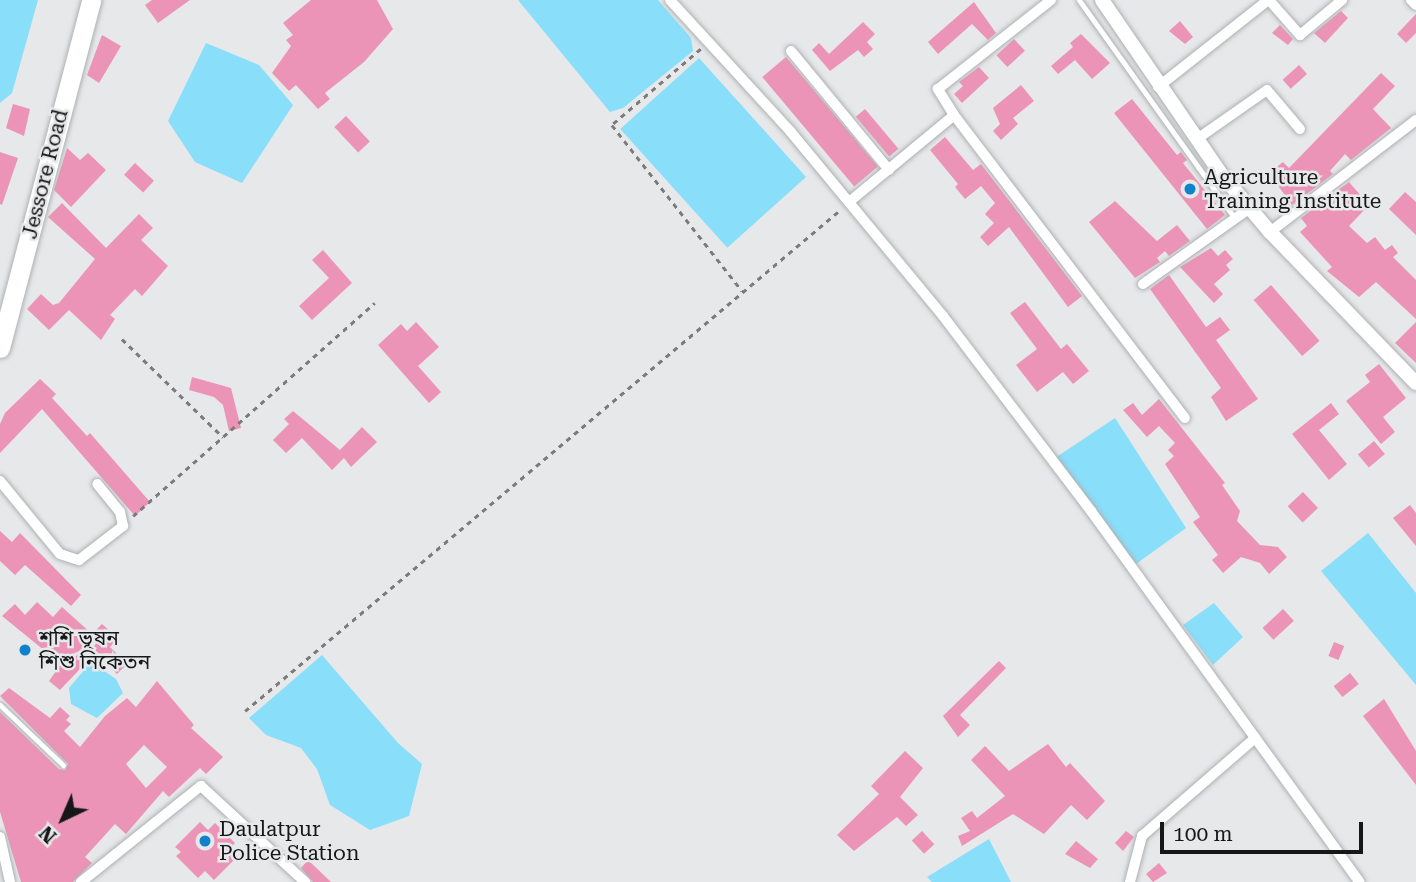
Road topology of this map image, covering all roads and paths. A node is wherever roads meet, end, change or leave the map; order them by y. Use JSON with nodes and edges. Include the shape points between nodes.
{"nodes":[{"id":1,"x":80,"y":0,"type":"edge"},
{"id":2,"x":91,"y":0,"type":"edge"},
{"id":3,"x":670,"y":0,"type":"edge"},
{"id":4,"x":1051,"y":0,"type":"edge"},
{"id":5,"x":1079,"y":0,"type":"edge"},
{"id":6,"x":1102,"y":0,"type":"edge"},
{"id":7,"x":1268,"y":0,"type":"edge"},
{"id":8,"x":1342,"y":0,"type":"edge"},
{"id":9,"x":1411,"y":0,"type":"edge"},
{"id":10,"x":1416,"y":5,"type":"edge"},
{"id":11,"x":709,"y":43,"type":"junction"},
{"id":12,"x":791,"y":51,"type":"dead end"},
{"id":13,"x":1158,"y":87,"type":"junction"},
{"id":14,"x":954,"y":115,"type":"junction"},
{"id":15,"x":1416,"y":120,"type":"edge"},
{"id":16,"x":1300,"y":129,"type":"dead end"},
{"id":17,"x":1197,"y":139,"type":"junction"},
{"id":18,"x":888,"y":170,"type":"junction"},
{"id":19,"x":849,"y":202,"type":"junction"},
{"id":20,"x":1250,"y":208,"type":"junction"},
{"id":21,"x":1235,"y":219,"type":"junction"},
{"id":22,"x":1270,"y":232,"type":"junction"},
{"id":23,"x":1143,"y":284,"type":"dead end"},
{"id":24,"x":742,"y":290,"type":"junction"},
{"id":25,"x":0,"y":296,"type":"edge"},
{"id":26,"x":375,"y":303,"type":"dead end"},
{"id":27,"x":122,"y":339,"type":"dead end"},
{"id":28,"x":0,"y":348,"type":"edge"},
{"id":29,"x":1416,"y":383,"type":"edge"},
{"id":30,"x":1185,"y":418,"type":"dead end"},
{"id":31,"x":223,"y":438,"type":"junction"},
{"id":32,"x":0,"y":481,"type":"edge"},
{"id":33,"x":97,"y":484,"type":"dead end"},
{"id":34,"x":123,"y":526,"type":"junction"},
{"id":35,"x":0,"y":705,"type":"edge"},
{"id":36,"x":245,"y":712,"type":"dead end"},
{"id":37,"x":1255,"y":738,"type":"junction"},
{"id":38,"x":64,"y":765,"type":"dead end"},
{"id":39,"x":0,"y":837,"type":"edge"},
{"id":40,"x":10,"y":882,"type":"edge"},
{"id":41,"x":81,"y":882,"type":"edge"},
{"id":42,"x":304,"y":882,"type":"edge"},
{"id":43,"x":1130,"y":882,"type":"edge"},
{"id":44,"x":1360,"y":882,"type":"edge"}],
"edges":[{"from":1,"to":25,"type":"highway","name":"Jessore Road"},
{"from":2,"to":28,"type":"highway","name":"Jessore Road"},
{"from":3,"to":11,"type":"street"},
{"from":4,"to":14,"type":"street","via":[[939,89]]},
{"from":5,"to":21,"type":"lane"},
{"from":6,"to":13,"type":"main road"},
{"from":7,"to":8,"type":"street","via":[[1300,35]]},
{"from":7,"to":13,"type":"street"},
{"from":9,"to":10,"type":"street"},
{"from":11,"to":19,"type":"street"},
{"from":11,"to":24,"type":"path","via":[[612,125]]},
{"from":12,"to":18,"type":"street"},
{"from":13,"to":17,"type":"main road"},
{"from":14,"to":18,"type":"street"},
{"from":14,"to":30,"type":"street"},
{"from":15,"to":22,"type":"street"},
{"from":16,"to":17,"type":"street","via":[[1267,90]]},
{"from":17,"to":20,"type":"main road"},
{"from":18,"to":19,"type":"street"},
{"from":19,"to":24,"type":"path"},
{"from":19,"to":37,"type":"street","via":[[943,316],[1091,511]]},
{"from":20,"to":21,"type":"street"},
{"from":20,"to":22,"type":"main road"},
{"from":21,"to":23,"type":"street"},
{"from":22,"to":29,"type":"main road"},
{"from":24,"to":36,"type":"path"},
{"from":26,"to":31,"type":"path"},
{"from":27,"to":31,"type":"path"},
{"from":31,"to":34,"type":"path"},
{"from":32,"to":34,"type":"street","via":[[60,554],[79,560]]},
{"from":33,"to":34,"type":"street","via":[[120,512]]},
{"from":35,"to":38,"type":"lane"},
{"from":37,"to":43,"type":"street","via":[[1142,836]]},
{"from":37,"to":44,"type":"street"},
{"from":39,"to":40,"type":"street"},
{"from":41,"to":42,"type":"street","via":[[201,786]]}]}
